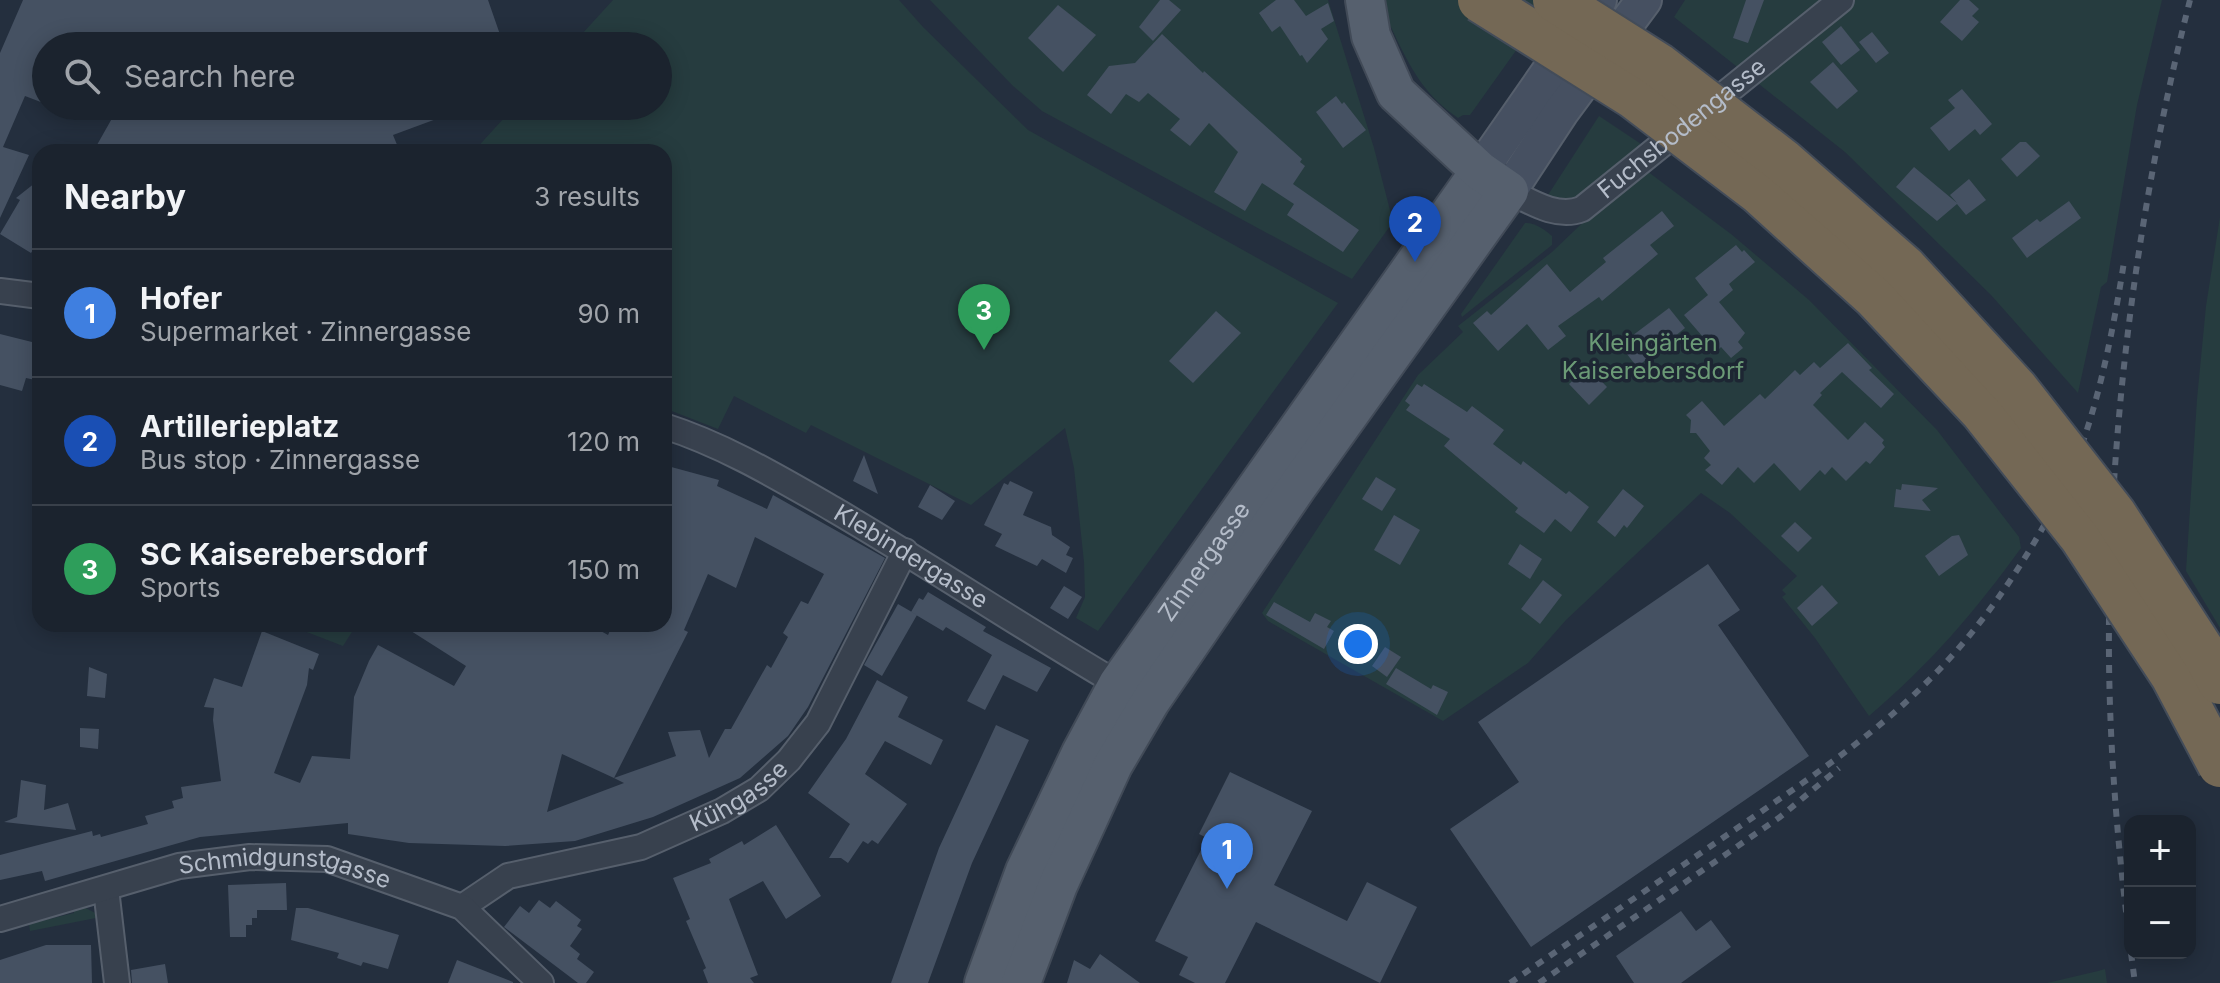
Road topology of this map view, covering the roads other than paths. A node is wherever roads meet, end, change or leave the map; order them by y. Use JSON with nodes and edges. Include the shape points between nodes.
{"nodes":[{"id":1,"x":1365,"y":0,"type":"edge"},
{"id":2,"x":1480,"y":0,"type":"edge"},
{"id":3,"x":1555,"y":0,"type":"edge"},
{"id":4,"x":1599,"y":0,"type":"edge"},
{"id":5,"x":1644,"y":0,"type":"edge"},
{"id":6,"x":1841,"y":0,"type":"edge"},
{"id":7,"x":1495,"y":181,"type":"junction"},
{"id":8,"x":0,"y":291,"type":"edge"},
{"id":9,"x":32,"y":295,"type":"edge"},
{"id":10,"x":672,"y":429,"type":"edge"},
{"id":11,"x":905,"y":551,"type":"junction"},
{"id":12,"x":2220,"y":682,"type":"edge"},
{"id":13,"x":1134,"y":693,"type":"junction"},
{"id":14,"x":2220,"y":765,"type":"edge"},
{"id":15,"x":106,"y":889,"type":"junction"},
{"id":16,"x":462,"y":907,"type":"junction"},
{"id":17,"x":0,"y":919,"type":"edge"},
{"id":18,"x":117,"y":983,"type":"edge"},
{"id":19,"x":541,"y":983,"type":"edge"},
{"id":20,"x":984,"y":983,"type":"edge"},
{"id":21,"x":1021,"y":983,"type":"edge"}],
"edges":[{"from":1,"to":7,"type":"main road","via":[[1371,36],[1396,93]]},
{"from":2,"to":14,"type":"highway","bridge":true,"via":[[1633,96],[1759,192],[1875,297],[1983,412],[2081,536],[2173,676]]},
{"from":3,"to":12,"type":"highway","bridge":true,"via":[[1671,74],[1784,162],[1904,267],[2017,390],[2114,514]]},
{"from":4,"to":7,"type":"main road"},
{"from":5,"to":7,"type":"main road","via":[[1561,112]]},
{"from":6,"to":7,"type":"street","name":"Fuchsbodengasse","via":[[1582,209],[1559,212]]},
{"from":7,"to":13,"type":"main road","name":"Zinnergasse"},
{"from":8,"to":9,"type":"street"},
{"from":10,"to":11,"type":"street","name":"Klebindergasse","via":[[779,478]]},
{"from":11,"to":13,"type":"street","name":"Klebindergasse"},
{"from":11,"to":16,"type":"street","name":"Kühgasse","via":[[818,723],[759,789],[641,847],[508,876]]},
{"from":13,"to":20,"type":"main road","name":"Zinnergasse","via":[[1081,753],[1025,871]]},
{"from":13,"to":21,"type":"main road","name":"Zinnergasse","via":[[1113,765],[1058,885]]},
{"from":15,"to":16,"type":"street","name":"Schmidgunstgasse","via":[[179,866],[250,857],[327,859]]},
{"from":15,"to":17,"type":"street","name":"Schmidgunstgasse"},
{"from":15,"to":18,"type":"street"},
{"from":16,"to":19,"type":"street","name":"Schmidgunstgasse"}]}
